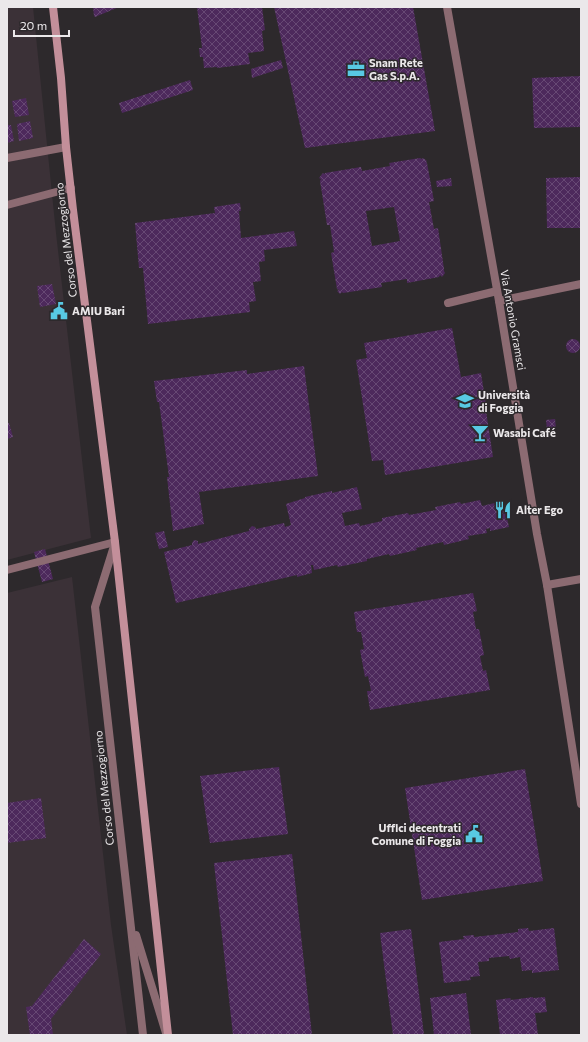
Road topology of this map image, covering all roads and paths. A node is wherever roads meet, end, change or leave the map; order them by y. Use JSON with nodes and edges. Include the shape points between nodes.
{"nodes":[{"id":1,"x":53,"y":7,"type":"edge"},
{"id":2,"x":447,"y":7,"type":"edge"},
{"id":3,"x":66,"y":147,"type":"junction"},
{"id":4,"x":7,"y":158,"type":"edge"},
{"id":5,"x":71,"y":188,"type":"junction"},
{"id":6,"x":7,"y":205,"type":"edge"},
{"id":7,"x":581,"y":284,"type":"edge"},
{"id":8,"x":497,"y":291,"type":"junction"},
{"id":9,"x":499,"y":301,"type":"junction"},
{"id":10,"x":448,"y":303,"type":"dead end"},
{"id":11,"x":115,"y":542,"type":"junction"},
{"id":12,"x":7,"y":570,"type":"edge"},
{"id":13,"x":581,"y":579,"type":"edge"},
{"id":14,"x":547,"y":585,"type":"junction"},
{"id":15,"x":581,"y":804,"type":"edge"},
{"id":16,"x":129,"y":915,"type":"junction"},
{"id":17,"x":143,"y":1035,"type":"edge"},
{"id":18,"x":167,"y":1035,"type":"edge"}],
"edges":[{"from":1,"to":3,"type":"main road","name":"Corso del Mezzogiorno"},
{"from":2,"to":8,"type":"street","name":"Via Antonio Gramsci"},
{"from":3,"to":4,"type":"street"},
{"from":3,"to":5,"type":"main road","name":"Corso del Mezzogiorno"},
{"from":5,"to":6,"type":"street"},
{"from":5,"to":11,"type":"main road","name":"Corso del Mezzogiorno"},
{"from":7,"to":9,"type":"street"},
{"from":8,"to":9,"type":"street","name":"Via Antonio Gramsci"},
{"from":8,"to":10,"type":"street"},
{"from":9,"to":14,"type":"street","name":"Via Antonio Gramsci"},
{"from":11,"to":12,"type":"street"},
{"from":11,"to":16,"type":"street","name":"Corso del Mezzogiorno","via":[[95,607]]},
{"from":11,"to":18,"type":"main road","name":"Corso del Mezzogiorno"},
{"from":13,"to":14,"type":"street"},
{"from":14,"to":15,"type":"street","name":"Via Antonio Gramsci"},
{"from":16,"to":17,"type":"street","name":"Corso del Mezzogiorno"},
{"from":16,"to":18,"type":"street"}]}
